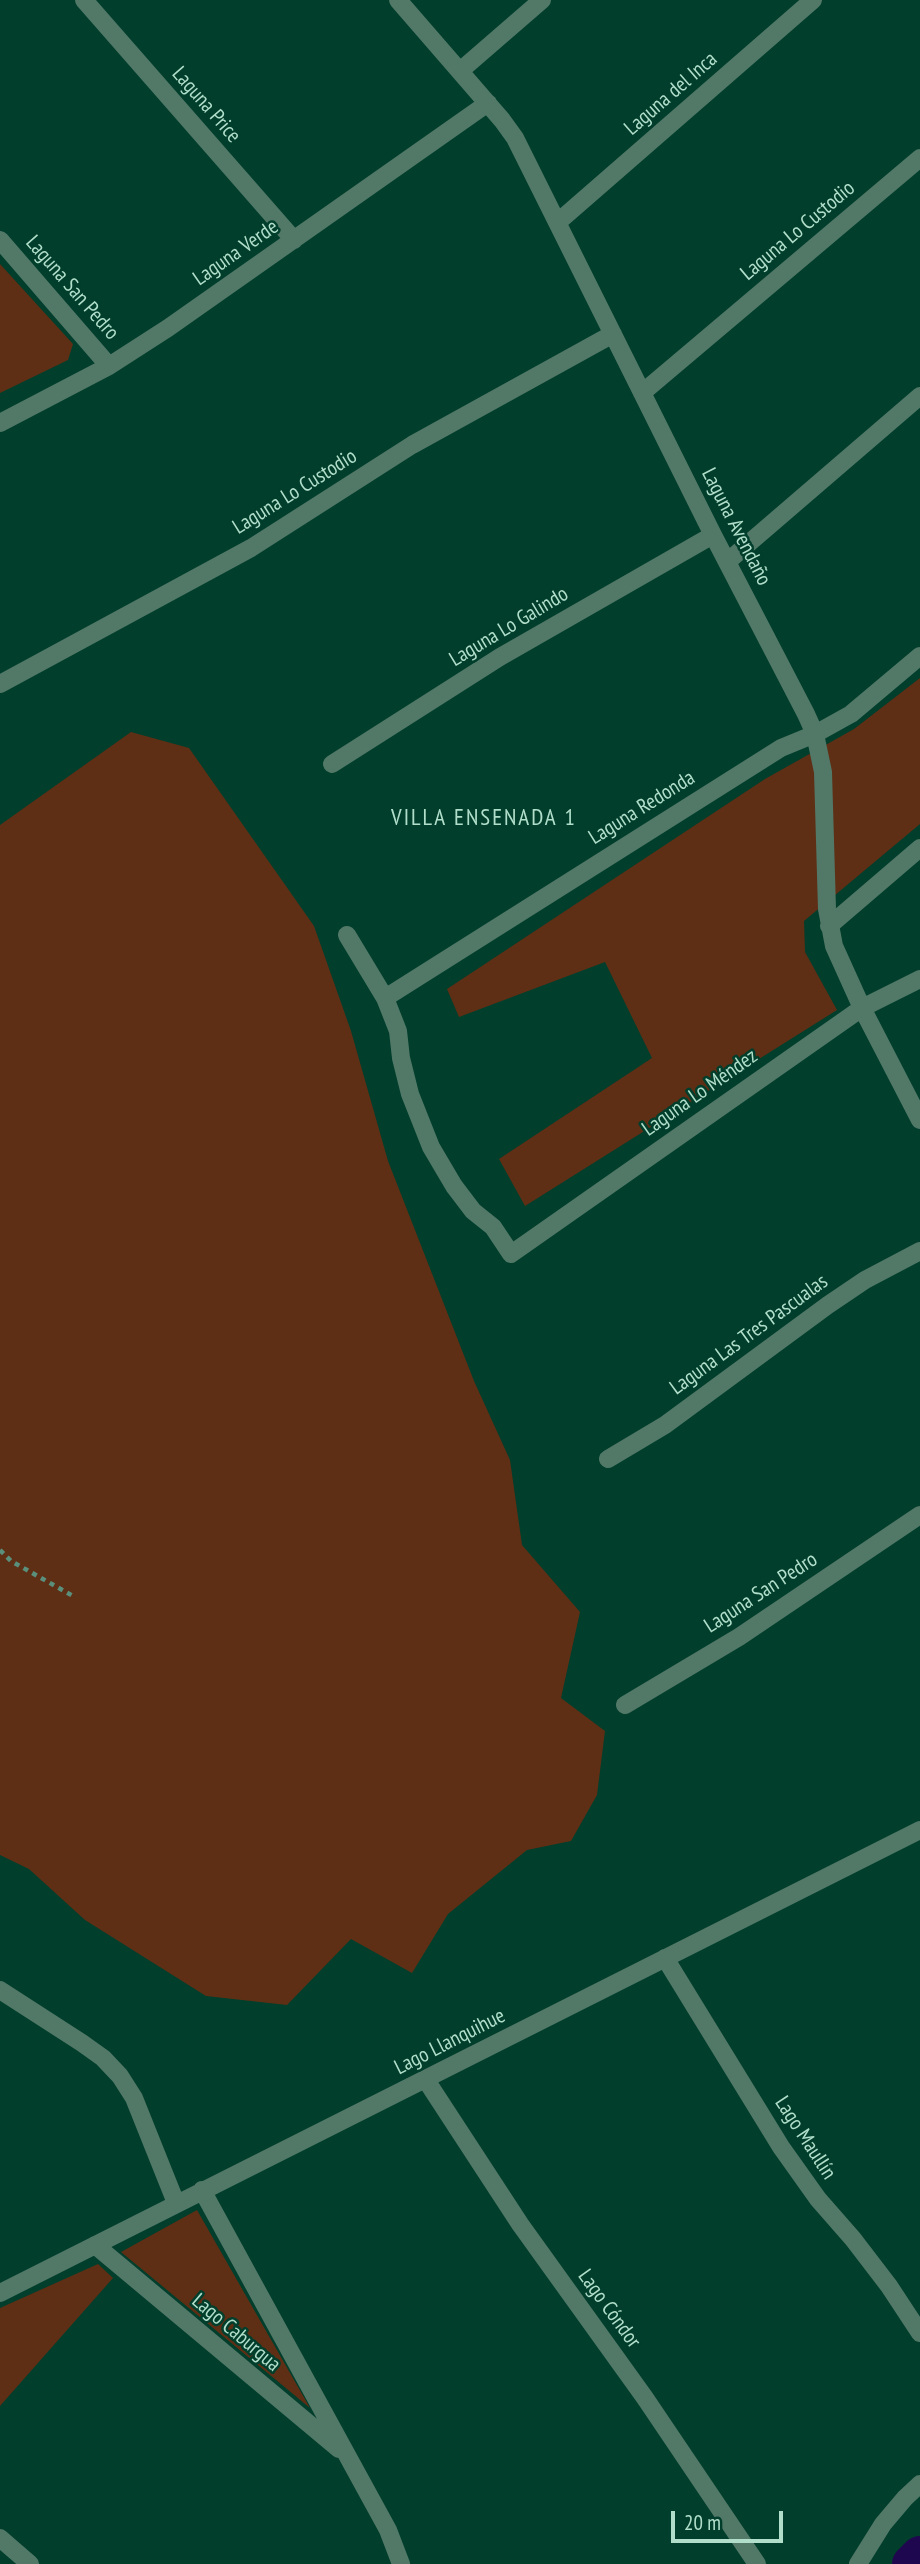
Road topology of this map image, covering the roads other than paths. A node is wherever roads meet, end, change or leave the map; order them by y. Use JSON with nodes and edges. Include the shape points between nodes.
{"nodes":[{"id":1,"x":84,"y":0,"type":"edge"},
{"id":2,"x":398,"y":0,"type":"edge"},
{"id":3,"x":542,"y":0,"type":"edge"},
{"id":4,"x":813,"y":0,"type":"edge"},
{"id":5,"x":460,"y":71,"type":"junction"},
{"id":6,"x":488,"y":103,"type":"junction"},
{"id":7,"x":920,"y":158,"type":"edge"},
{"id":8,"x":558,"y":222,"type":"junction"},
{"id":9,"x":0,"y":240,"type":"edge"},
{"id":10,"x":294,"y":240,"type":"junction"},
{"id":11,"x":613,"y":334,"type":"junction"},
{"id":12,"x":109,"y":366,"type":"junction"},
{"id":13,"x":642,"y":393,"type":"junction"},
{"id":14,"x":920,"y":396,"type":"edge"},
{"id":15,"x":0,"y":423,"type":"edge"},
{"id":16,"x":713,"y":535,"type":"junction"},
{"id":17,"x":727,"y":562,"type":"junction"},
{"id":18,"x":920,"y":656,"type":"edge"},
{"id":19,"x":0,"y":684,"type":"edge"},
{"id":20,"x":815,"y":734,"type":"junction"},
{"id":21,"x":332,"y":764,"type":"dead end"},
{"id":22,"x":920,"y":848,"type":"edge"},
{"id":23,"x":829,"y":926,"type":"junction"},
{"id":24,"x":347,"y":935,"type":"dead end"},
{"id":25,"x":920,"y":979,"type":"edge"},
{"id":26,"x":385,"y":998,"type":"junction"},
{"id":27,"x":862,"y":1008,"type":"junction"},
{"id":28,"x":920,"y":1120,"type":"edge"},
{"id":29,"x":920,"y":1251,"type":"edge"},
{"id":30,"x":608,"y":1459,"type":"dead end"},
{"id":31,"x":920,"y":1515,"type":"edge"},
{"id":32,"x":625,"y":1705,"type":"dead end"},
{"id":33,"x":916,"y":1832,"type":"edge"},
{"id":34,"x":920,"y":1851,"type":"edge"},
{"id":35,"x":665,"y":1958,"type":"junction"},
{"id":36,"x":0,"y":1990,"type":"edge"},
{"id":37,"x":426,"y":2080,"type":"junction"},
{"id":38,"x":202,"y":2190,"type":"junction"},
{"id":39,"x":176,"y":2203,"type":"junction"},
{"id":40,"x":95,"y":2245,"type":"junction"},
{"id":41,"x":0,"y":2293,"type":"edge"},
{"id":42,"x":920,"y":2333,"type":"edge"},
{"id":43,"x":348,"y":2456,"type":"junction"},
{"id":44,"x":920,"y":2484,"type":"edge"},
{"id":45,"x":0,"y":2538,"type":"edge"},
{"id":46,"x":30,"y":2564,"type":"edge"},
{"id":47,"x":401,"y":2564,"type":"edge"},
{"id":48,"x":757,"y":2564,"type":"edge"},
{"id":49,"x":858,"y":2564,"type":"edge"}],
"edges":[{"from":1,"to":10,"type":"street","name":"Laguna Price"},
{"from":2,"to":5,"type":"street","name":"Laguna Avendaño"},
{"from":3,"to":5,"type":"street"},
{"from":4,"to":8,"type":"street","name":"Laguna del Inca"},
{"from":5,"to":6,"type":"street","name":"Laguna Avendaño"},
{"from":6,"to":8,"type":"street","name":"Laguna Avendaño","via":[[515,138]]},
{"from":6,"to":10,"type":"street","name":"Laguna Verde"},
{"from":7,"to":13,"type":"street","name":"Laguna Lo Custodio"},
{"from":8,"to":11,"type":"street","name":"Laguna Avendaño"},
{"from":9,"to":12,"type":"street","name":"Laguna San Pedro"},
{"from":10,"to":12,"type":"street","name":"Laguna Verde"},
{"from":11,"to":13,"type":"street","name":"Laguna Avendaño"},
{"from":11,"to":19,"type":"street","name":"Laguna Lo Custodio","via":[[412,445],[251,548]]},
{"from":12,"to":15,"type":"street","name":"Laguna Verde"},
{"from":13,"to":16,"type":"street","name":"Laguna Avendaño"},
{"from":14,"to":17,"type":"street"},
{"from":16,"to":17,"type":"street","name":"Laguna Avendaño"},
{"from":16,"to":21,"type":"street","name":"Laguna Lo Galindo","via":[[500,657]]},
{"from":17,"to":20,"type":"street","name":"Laguna Avendaño"},
{"from":18,"to":20,"type":"street","name":"Laguna Redonda","via":[[851,715]]},
{"from":20,"to":23,"type":"street","name":"Laguna Avendaño","via":[[823,772]]},
{"from":20,"to":26,"type":"street","name":"Laguna Redonda","via":[[780,748]]},
{"from":22,"to":23,"type":"street"},
{"from":23,"to":27,"type":"street","name":"Laguna Avendaño"},
{"from":24,"to":26,"type":"street"},
{"from":25,"to":27,"type":"street","name":"Laguna Lo Méndez"},
{"from":26,"to":27,"type":"street","name":"Laguna Lo Méndez","via":[[398,1031],[410,1094],[431,1147],[454,1186],[511,1254]]},
{"from":27,"to":28,"type":"street","name":"Laguna Avendaño"},
{"from":29,"to":30,"type":"street","name":"Laguna Las Tres Pascualas","via":[[865,1280],[665,1425]]},
{"from":31,"to":32,"type":"street","name":"Laguna San Pedro","via":[[739,1637]]},
{"from":33,"to":34,"type":"street"},
{"from":33,"to":35,"type":"street","name":"Lago Llanquihue"},
{"from":35,"to":37,"type":"street","name":"Lago Llanquihue"},
{"from":35,"to":42,"type":"street","name":"Lago Maullín","via":[[782,2147]]},
{"from":36,"to":39,"type":"street","via":[[103,2058],[120,2076],[134,2098]]},
{"from":37,"to":38,"type":"street","name":"Lago Llanquihue"},
{"from":37,"to":48,"type":"street","name":"Lago Cóndor","via":[[520,2224]]},
{"from":38,"to":39,"type":"street","name":"Lago Llanquihue"},
{"from":38,"to":43,"type":"street","name":"Lago Caburgua"},
{"from":39,"to":40,"type":"street","name":"Lago Llanquihue"},
{"from":40,"to":41,"type":"street","name":"Lago Llanquihue"},
{"from":40,"to":43,"type":"street","name":"Lago Caburgua"},
{"from":43,"to":47,"type":"street","name":"Lago Caburgua"},
{"from":44,"to":49,"type":"street","via":[[883,2524]]},
{"from":45,"to":46,"type":"street"}]}
